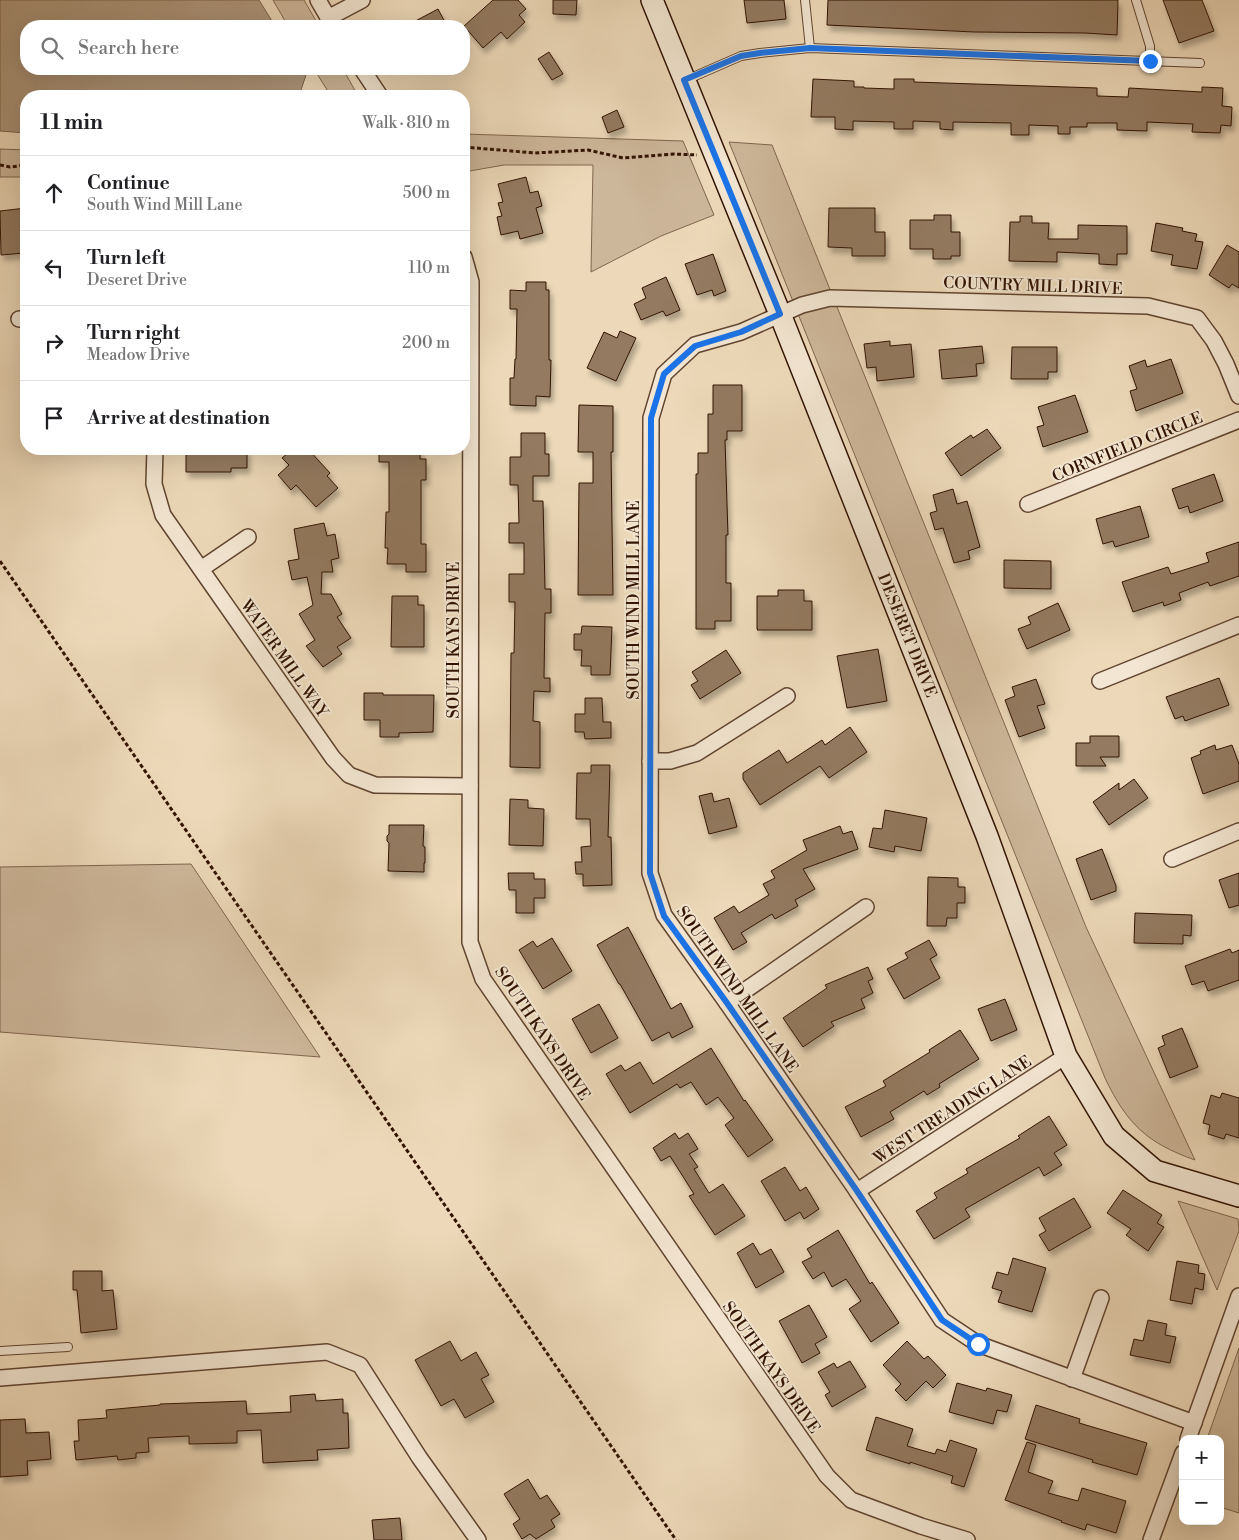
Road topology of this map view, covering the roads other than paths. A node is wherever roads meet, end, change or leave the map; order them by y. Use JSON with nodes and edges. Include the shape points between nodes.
{"nodes":[{"id":1,"x":318,"y":0,"type":"edge"},
{"id":2,"x":362,"y":0,"type":"edge"},
{"id":3,"x":652,"y":0,"type":"edge"},
{"id":4,"x":804,"y":0,"type":"edge"},
{"id":5,"x":1136,"y":0,"type":"edge"},
{"id":6,"x":330,"y":20,"type":"edge"},
{"id":7,"x":334,"y":20,"type":"edge"},
{"id":8,"x":810,"y":48,"type":"junction"},
{"id":9,"x":1150,"y":61,"type":"junction"},
{"id":10,"x":1200,"y":63,"type":"dead end"},
{"id":11,"x":366,"y":75,"type":"edge"},
{"id":12,"x":684,"y":80,"type":"junction"},
{"id":13,"x":376,"y":90,"type":"edge"},
{"id":14,"x":470,"y":278,"type":"edge"},
{"id":15,"x":470,"y":292,"type":"edge"},
{"id":16,"x":780,"y":314,"type":"junction"},
{"id":17,"x":1239,"y":396,"type":"edge"},
{"id":18,"x":1239,"y":420,"type":"edge"},
{"id":19,"x":155,"y":455,"type":"edge"},
{"id":20,"x":468,"y":455,"type":"edge"},
{"id":21,"x":1028,"y":504,"type":"dead end"},
{"id":22,"x":248,"y":537,"type":"dead end"},
{"id":23,"x":201,"y":569,"type":"junction"},
{"id":24,"x":1239,"y":625,"type":"edge"},
{"id":25,"x":1100,"y":681,"type":"dead end"},
{"id":26,"x":787,"y":696,"type":"dead end"},
{"id":27,"x":650,"y":761,"type":"junction"},
{"id":28,"x":470,"y":786,"type":"junction"},
{"id":29,"x":1239,"y":831,"type":"edge"},
{"id":30,"x":1172,"y":859,"type":"dead end"},
{"id":31,"x":866,"y":907,"type":"dead end"},
{"id":32,"x":727,"y":1003,"type":"junction"},
{"id":33,"x":1066,"y":1056,"type":"junction"},
{"id":34,"x":857,"y":1191,"type":"junction"},
{"id":35,"x":1239,"y":1196,"type":"edge"},
{"id":36,"x":1239,"y":1296,"type":"edge"},
{"id":37,"x":1102,"y":1298,"type":"dead end"},
{"id":38,"x":68,"y":1347,"type":"dead end"},
{"id":39,"x":0,"y":1352,"type":"edge"},
{"id":40,"x":0,"y":1378,"type":"edge"},
{"id":41,"x":1072,"y":1379,"type":"junction"},
{"id":42,"x":1194,"y":1423,"type":"junction"},
{"id":43,"x":1190,"y":1435,"type":"edge"},
{"id":44,"x":1179,"y":1464,"type":"edge"},
{"id":45,"x":918,"y":1533,"type":"edge"},
{"id":46,"x":478,"y":1540,"type":"edge"},
{"id":47,"x":968,"y":1540,"type":"edge"},
{"id":48,"x":1151,"y":1540,"type":"edge"}],
"edges":[{"from":1,"to":6,"type":"street"},
{"from":2,"to":7,"type":"street"},
{"from":3,"to":12,"type":"street","name":"DESERET DRIVE"},
{"from":4,"to":8,"type":"lane"},
{"from":5,"to":9,"type":"lane","via":[[1150,46]]},
{"from":8,"to":9,"type":"lane"},
{"from":8,"to":12,"type":"lane","via":[[741,56]]},
{"from":9,"to":10,"type":"lane"},
{"from":11,"to":13,"type":"street"},
{"from":12,"to":16,"type":"street","name":"DESERET DRIVE"},
{"from":14,"to":15,"type":"street","name":"SOUTH KAYS DRIVE"},
{"from":16,"to":17,"type":"street","name":"COUNTRY MILL DRIVE","via":[[830,298],[1148,306],[1196,318],[1214,341]]},
{"from":16,"to":27,"type":"street","name":"SOUTH WIND MILL LANE","via":[[741,332],[695,346],[664,374],[651,418]]},
{"from":16,"to":33,"type":"street","name":"DESERET DRIVE","via":[[987,836]]},
{"from":18,"to":21,"type":"street","name":"CORNFIELD CIRCLE"},
{"from":19,"to":23,"type":"street","name":"WATER MILL WAY","via":[[154,484],[163,515]]},
{"from":20,"to":28,"type":"street","name":"SOUTH KAYS DRIVE"},
{"from":22,"to":23,"type":"street"},
{"from":23,"to":28,"type":"street","name":"WATER MILL WAY","via":[[333,758],[349,775],[375,785]]},
{"from":24,"to":25,"type":"street"},
{"from":26,"to":27,"type":"street","via":[[697,752],[670,761]]},
{"from":27,"to":32,"type":"street","name":"SOUTH WIND MILL LANE","via":[[650,873],[664,916]]},
{"from":28,"to":45,"type":"street","name":"SOUTH KAYS DRIVE","via":[[470,942],[483,979],[827,1476],[851,1500]]},
{"from":29,"to":30,"type":"street"},
{"from":31,"to":32,"type":"street"},
{"from":32,"to":34,"type":"street","name":"SOUTH WIND MILL LANE"},
{"from":33,"to":34,"type":"street","name":"WEST TREADING LANE"},
{"from":33,"to":35,"type":"street","name":"DESERET DRIVE","via":[[1114,1136],[1155,1170]]},
{"from":34,"to":41,"type":"street","name":"SOUTH WIND MILL LANE","via":[[942,1320],[978,1344]]},
{"from":36,"to":42,"type":"street"},
{"from":37,"to":41,"type":"street"},
{"from":38,"to":39,"type":"lane"},
{"from":40,"to":46,"type":"street","via":[[327,1352],[360,1365],[419,1457]]},
{"from":41,"to":42,"type":"street","name":"SOUTH WIND MILL LANE"},
{"from":42,"to":43,"type":"street"},
{"from":44,"to":48,"type":"street"},
{"from":45,"to":47,"type":"street","name":"SOUTH KAYS DRIVE"}]}
